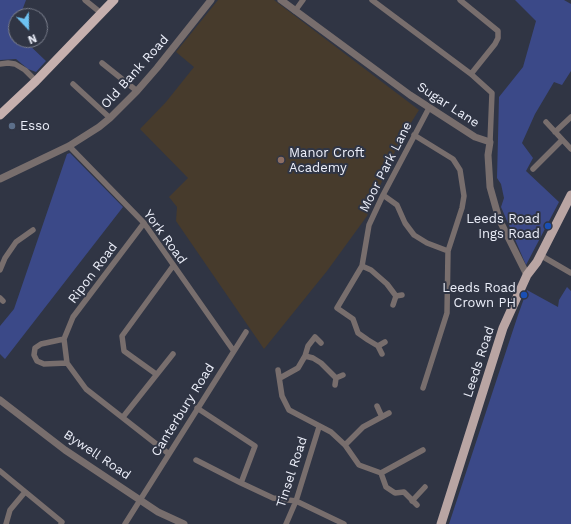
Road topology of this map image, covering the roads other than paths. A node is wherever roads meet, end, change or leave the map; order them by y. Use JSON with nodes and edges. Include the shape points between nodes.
{"nodes":[{"id":1,"x":85,"y":0,"type":"edge"},
{"id":2,"x":114,"y":0,"type":"edge"},
{"id":3,"x":210,"y":0,"type":"edge"},
{"id":4,"x":281,"y":0,"type":"edge"},
{"id":5,"x":303,"y":0,"type":"edge"},
{"id":6,"x":372,"y":0,"type":"edge"},
{"id":7,"x":460,"y":0,"type":"edge"},
{"id":8,"x":295,"y":11,"type":"junction"},
{"id":9,"x":101,"y":13,"type":"junction"},
{"id":10,"x":102,"y":63,"type":"dead end"},
{"id":11,"x":0,"y":64,"type":"edge"},
{"id":12,"x":471,"y":74,"type":"junction"},
{"id":13,"x":36,"y":81,"type":"junction"},
{"id":14,"x":73,"y":84,"type":"dead end"},
{"id":15,"x":137,"y":91,"type":"junction"},
{"id":16,"x":429,"y":108,"type":"junction"},
{"id":17,"x":0,"y":115,"type":"edge"},
{"id":18,"x":571,"y":117,"type":"edge"},
{"id":19,"x":110,"y":118,"type":"junction"},
{"id":20,"x":546,"y":122,"type":"dead end"},
{"id":21,"x":555,"y":132,"type":"junction"},
{"id":22,"x":414,"y":135,"type":"junction"},
{"id":23,"x":562,"y":140,"type":"junction"},
{"id":24,"x":490,"y":142,"type":"junction"},
{"id":25,"x":69,"y":146,"type":"junction"},
{"id":26,"x":571,"y":149,"type":"edge"},
{"id":27,"x":532,"y":169,"type":"dead end"},
{"id":28,"x":0,"y":178,"type":"edge"},
{"id":29,"x":383,"y":195,"type":"junction"},
{"id":30,"x":571,"y":195,"type":"edge"},
{"id":31,"x":568,"y":209,"type":"edge"},
{"id":32,"x":144,"y":223,"type":"junction"},
{"id":33,"x":33,"y":230,"type":"dead end"},
{"id":34,"x":448,"y":251,"type":"junction"},
{"id":35,"x":540,"y":255,"type":"junction"},
{"id":36,"x":2,"y":256,"type":"edge"},
{"id":37,"x":173,"y":266,"type":"junction"},
{"id":38,"x":362,"y":266,"type":"junction"},
{"id":39,"x":0,"y":270,"type":"edge"},
{"id":40,"x":571,"y":273,"type":"edge"},
{"id":41,"x":527,"y":275,"type":"junction"},
{"id":42,"x":393,"y":305,"type":"dead end"},
{"id":43,"x":246,"y":332,"type":"dead end"},
{"id":44,"x":64,"y":339,"type":"junction"},
{"id":45,"x":385,"y":342,"type":"dead end"},
{"id":46,"x":321,"y":343,"type":"dead end"},
{"id":47,"x":378,"y":346,"type":"junction"},
{"id":48,"x":233,"y":350,"type":"junction"},
{"id":49,"x":173,"y":354,"type":"dead end"},
{"id":50,"x":382,"y":354,"type":"dead end"},
{"id":51,"x":305,"y":356,"type":"junction"},
{"id":52,"x":67,"y":363,"type":"junction"},
{"id":53,"x":278,"y":370,"type":"dead end"},
{"id":54,"x":156,"y":374,"type":"junction"},
{"id":55,"x":343,"y":376,"type":"dead end"},
{"id":56,"x":280,"y":378,"type":"junction"},
{"id":57,"x":336,"y":378,"type":"junction"},
{"id":58,"x":334,"y":385,"type":"dead end"},
{"id":59,"x":423,"y":388,"type":"dead end"},
{"id":60,"x":0,"y":400,"type":"edge"},
{"id":61,"x":377,"y":406,"type":"dead end"},
{"id":62,"x":197,"y":408,"type":"junction"},
{"id":63,"x":388,"y":413,"type":"dead end"},
{"id":64,"x":123,"y":417,"type":"junction"},
{"id":65,"x":382,"y":417,"type":"junction"},
{"id":66,"x":319,"y":426,"type":"junction"},
{"id":67,"x":345,"y":445,"type":"junction"},
{"id":68,"x":423,"y":450,"type":"dead end"},
{"id":69,"x":169,"y":454,"type":"junction"},
{"id":70,"x":196,"y":460,"type":"dead end"},
{"id":71,"x":0,"y":471,"type":"edge"},
{"id":72,"x":381,"y":473,"type":"junction"},
{"id":73,"x":241,"y":483,"type":"junction"},
{"id":74,"x":425,"y":487,"type":"dead end"},
{"id":75,"x":25,"y":492,"type":"junction"},
{"id":76,"x":140,"y":500,"type":"junction"},
{"id":77,"x":296,"y":501,"type":"junction"},
{"id":78,"x":61,"y":523,"type":"edge"},
{"id":79,"x":6,"y":524,"type":"edge"},
{"id":80,"x":125,"y":524,"type":"edge"},
{"id":81,"x":184,"y":524,"type":"edge"},
{"id":82,"x":286,"y":524,"type":"edge"},
{"id":83,"x":344,"y":524,"type":"edge"},
{"id":84,"x":441,"y":524,"type":"edge"}],
"edges":[{"from":1,"to":9,"type":"street"},
{"from":2,"to":9,"type":"highway"},
{"from":3,"to":15,"type":"street","name":"Old Bank Road"},
{"from":4,"to":8,"type":"street","name":"Sugar Lane"},
{"from":5,"to":8,"type":"street"},
{"from":6,"to":12,"type":"street"},
{"from":7,"to":12,"type":"street","via":[[498,31],[495,44]]},
{"from":8,"to":16,"type":"street","name":"Sugar Lane"},
{"from":9,"to":13,"type":"highway"},
{"from":10,"to":15,"type":"street"},
{"from":11,"to":13,"type":"street","via":[[15,64]]},
{"from":12,"to":24,"type":"street","via":[[492,93]]},
{"from":13,"to":17,"type":"highway"},
{"from":14,"to":19,"type":"street"},
{"from":15,"to":19,"type":"street","name":"Old Bank Road"},
{"from":16,"to":22,"type":"street","name":"Moor Park Lane"},
{"from":16,"to":24,"type":"street","name":"Sugar Lane","via":[[475,137]]},
{"from":18,"to":21,"type":"street"},
{"from":19,"to":25,"type":"street","name":"Old Bank Road"},
{"from":20,"to":21,"type":"street"},
{"from":21,"to":23,"type":"street"},
{"from":22,"to":29,"type":"street","name":"Moor Park Lane"},
{"from":22,"to":34,"type":"street","via":[[453,159],[460,170],[464,196]]},
{"from":23,"to":26,"type":"street"},
{"from":23,"to":27,"type":"street"},
{"from":24,"to":41,"type":"street","via":[[490,187],[499,219]]},
{"from":25,"to":28,"type":"street","name":"Old Bank Road"},
{"from":25,"to":32,"type":"street","name":"York Road"},
{"from":29,"to":34,"type":"street","via":[[397,205],[414,235]]},
{"from":29,"to":38,"type":"street","name":"Moor Park Lane","via":[[369,225]]},
{"from":30,"to":31,"type":"main road","name":"Leeds Road"},
{"from":31,"to":35,"type":"main road","name":"Leeds Road"},
{"from":32,"to":37,"type":"street","name":"York Road"},
{"from":32,"to":44,"type":"street","name":"Ripon Road","via":[[73,317]]},
{"from":33,"to":36,"type":"street"},
{"from":34,"to":59,"type":"street","via":[[447,313]]},
{"from":35,"to":40,"type":"street"},
{"from":35,"to":41,"type":"main road","name":"Leeds Road"},
{"from":36,"to":39,"type":"street"},
{"from":37,"to":48,"type":"street","name":"York Road"},
{"from":37,"to":54,"type":"street","via":[[122,336],[124,351]]},
{"from":38,"to":42,"type":"street","via":[[371,270],[399,295]]},
{"from":38,"to":47,"type":"street","name":"Moor Park Lane","via":[[337,308],[353,319],[358,333]]},
{"from":41,"to":84,"type":"main road","name":"Leeds Road","via":[[503,328]]},
{"from":43,"to":48,"type":"street","name":"Canterbury Road"},
{"from":44,"to":52,"type":"street","name":"Ripon Road"},
{"from":44,"to":52,"type":"street","via":[[41,344],[35,348],[34,355],[37,361],[44,364]]},
{"from":45,"to":47,"type":"street"},
{"from":46,"to":51,"type":"street","via":[[315,337],[308,346]]},
{"from":47,"to":50,"type":"street"},
{"from":48,"to":62,"type":"street","name":"Canterbury Road"},
{"from":49,"to":54,"type":"street"},
{"from":51,"to":56,"type":"street","via":[[298,368]]},
{"from":51,"to":57,"type":"street","via":[[321,363]]},
{"from":52,"to":64,"type":"street","via":[[86,388]]},
{"from":53,"to":56,"type":"street"},
{"from":54,"to":64,"type":"street"},
{"from":55,"to":57,"type":"street"},
{"from":56,"to":66,"type":"street","via":[[282,396],[288,410]]},
{"from":57,"to":58,"type":"street"},
{"from":60,"to":76,"type":"street","name":"Bywell Road","via":[[66,450]]},
{"from":61,"to":65,"type":"street"},
{"from":62,"to":69,"type":"street","name":"Canterbury Road"},
{"from":62,"to":73,"type":"street","via":[[255,446]]},
{"from":63,"to":65,"type":"street"},
{"from":64,"to":69,"type":"street"},
{"from":65,"to":67,"type":"street","via":[[363,427]]},
{"from":66,"to":67,"type":"street","via":[[331,432]]},
{"from":66,"to":77,"type":"street","name":"Tinsel Road"},
{"from":67,"to":72,"type":"street","via":[[359,465]]},
{"from":68,"to":72,"type":"street"},
{"from":69,"to":76,"type":"street","name":"Canterbury Road"},
{"from":70,"to":73,"type":"street"},
{"from":71,"to":75,"type":"street"},
{"from":72,"to":74,"type":"street","via":[[386,487],[395,493],[404,492],[414,503]]},
{"from":73,"to":77,"type":"street","via":[[274,498]]},
{"from":75,"to":78,"type":"street"},
{"from":75,"to":79,"type":"street","via":[[10,510]]},
{"from":76,"to":80,"type":"street","name":"Canterbury Road"},
{"from":76,"to":81,"type":"street","name":"Bywell Road"},
{"from":77,"to":82,"type":"street","name":"Tinsel Road"},
{"from":77,"to":83,"type":"street"}]}
